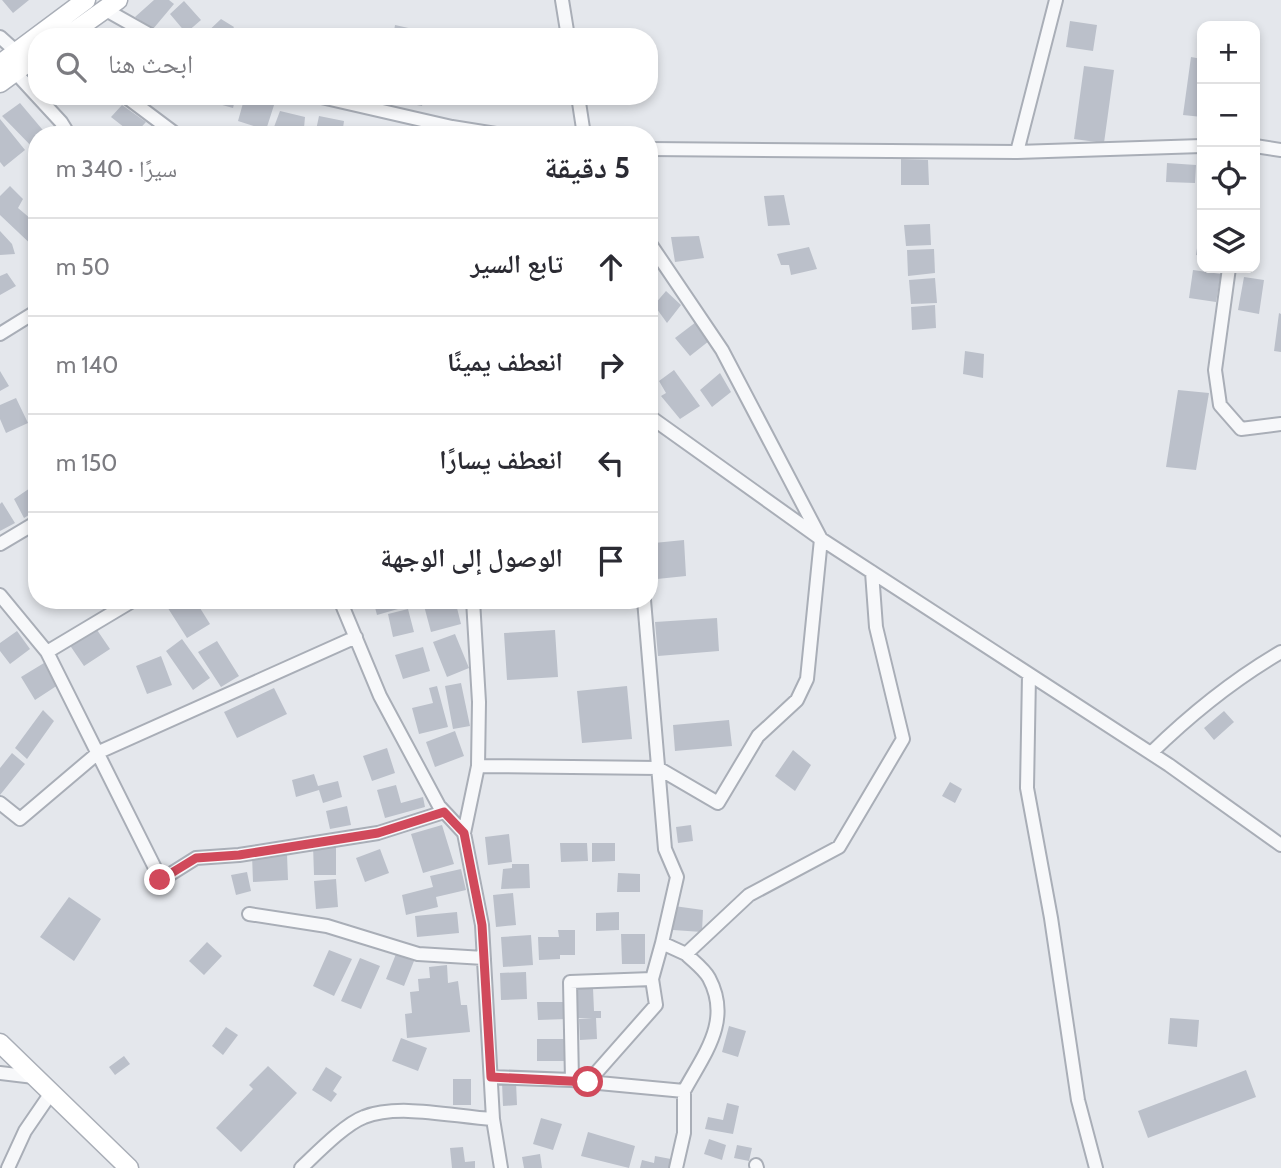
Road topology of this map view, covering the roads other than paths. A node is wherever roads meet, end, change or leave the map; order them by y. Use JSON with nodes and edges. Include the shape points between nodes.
{"nodes":[{"id":1,"x":86,"y":0,"type":"edge"},
{"id":2,"x":562,"y":0,"type":"edge"},
{"id":3,"x":1056,"y":0,"type":"edge"},
{"id":4,"x":112,"y":5,"type":"edge"},
{"id":5,"x":55,"y":28,"type":"edge"},
{"id":6,"x":79,"y":28,"type":"edge"},
{"id":7,"x":142,"y":28,"type":"edge"},
{"id":8,"x":567,"y":28,"type":"edge"},
{"id":9,"x":0,"y":37,"type":"edge"},
{"id":10,"x":19,"y":61,"type":"edge"},
{"id":11,"x":28,"y":78,"type":"edge"},
{"id":12,"x":0,"y":83,"type":"edge"},
{"id":13,"x":45,"y":105,"type":"edge"},
{"id":14,"x":137,"y":105,"type":"edge"},
{"id":15,"x":352,"y":105,"type":"edge"},
{"id":16,"x":579,"y":105,"type":"edge"},
{"id":17,"x":63,"y":126,"type":"edge"},
{"id":18,"x":165,"y":126,"type":"edge"},
{"id":19,"x":433,"y":126,"type":"edge"},
{"id":20,"x":583,"y":126,"type":"edge"},
{"id":21,"x":1197,"y":146,"type":"edge"},
{"id":22,"x":1260,"y":147,"type":"edge"},
{"id":23,"x":658,"y":149,"type":"edge"},
{"id":24,"x":1281,"y":150,"type":"edge"},
{"id":25,"x":1017,"y":152,"type":"junction"},
{"id":26,"x":658,"y":255,"type":"edge"},
{"id":27,"x":1228,"y":273,"type":"edge"},
{"id":28,"x":28,"y":317,"type":"edge"},
{"id":29,"x":0,"y":334,"type":"edge"},
{"id":30,"x":658,"y":422,"type":"edge"},
{"id":31,"x":1281,"y":424,"type":"edge"},
{"id":32,"x":28,"y":527,"type":"edge"},
{"id":33,"x":821,"y":539,"type":"junction"},
{"id":34,"x":0,"y":544,"type":"edge"},
{"id":35,"x":872,"y":572,"type":"junction"},
{"id":36,"x":0,"y":595,"type":"edge"},
{"id":37,"x":119,"y":609,"type":"edge"},
{"id":38,"x":344,"y":609,"type":"edge"},
{"id":39,"x":474,"y":609,"type":"edge"},
{"id":40,"x":645,"y":609,"type":"edge"},
{"id":41,"x":356,"y":637,"type":"junction"},
{"id":42,"x":47,"y":652,"type":"junction"},
{"id":43,"x":1281,"y":652,"type":"edge"},
{"id":44,"x":1030,"y":675,"type":"junction"},
{"id":45,"x":99,"y":752,"type":"junction"},
{"id":46,"x":1151,"y":753,"type":"junction"},
{"id":47,"x":478,"y":766,"type":"junction"},
{"id":48,"x":658,"y":768,"type":"junction"},
{"id":49,"x":0,"y":803,"type":"edge"},
{"id":50,"x":444,"y":812,"type":"junction"},
{"id":51,"x":464,"y":833,"type":"junction"},
{"id":52,"x":1281,"y":845,"type":"edge"},
{"id":53,"x":249,"y":914,"type":"dead end"},
{"id":54,"x":662,"y":943,"type":"junction"},
{"id":55,"x":686,"y":954,"type":"junction"},
{"id":56,"x":484,"y":958,"type":"junction"},
{"id":57,"x":652,"y":979,"type":"junction"},
{"id":58,"x":0,"y":1042,"type":"edge"},
{"id":59,"x":0,"y":1073,"type":"edge"},
{"id":60,"x":35,"y":1077,"type":"junction"},
{"id":61,"x":491,"y":1077,"type":"junction"},
{"id":62,"x":572,"y":1080,"type":"junction"},
{"id":63,"x":588,"y":1082,"type":"junction"},
{"id":64,"x":684,"y":1091,"type":"junction"},
{"id":65,"x":51,"y":1093,"type":"junction"},
{"id":66,"x":493,"y":1119,"type":"junction"},
{"id":67,"x":8,"y":1168,"type":"edge"},
{"id":68,"x":129,"y":1168,"type":"edge"},
{"id":69,"x":301,"y":1168,"type":"edge"},
{"id":70,"x":501,"y":1168,"type":"edge"},
{"id":71,"x":676,"y":1168,"type":"edge"},
{"id":72,"x":1096,"y":1168,"type":"edge"}],
"edges":[{"from":1,"to":5,"type":"street"},
{"from":2,"to":8,"type":"street"},
{"from":3,"to":25,"type":"street"},
{"from":4,"to":6,"type":"street"},
{"from":4,"to":7,"type":"street"},
{"from":9,"to":10,"type":"street"},
{"from":10,"to":11,"type":"street"},
{"from":10,"to":12,"type":"street"},
{"from":13,"to":17,"type":"street"},
{"from":14,"to":18,"type":"street"},
{"from":15,"to":19,"type":"street"},
{"from":16,"to":20,"type":"street"},
{"from":21,"to":25,"type":"street"},
{"from":22,"to":24,"type":"street"},
{"from":23,"to":25,"type":"street"},
{"from":26,"to":33,"type":"street","via":[[722,350]]},
{"from":27,"to":31,"type":"street","via":[[1215,370],[1220,405],[1241,429]]},
{"from":28,"to":29,"type":"street"},
{"from":30,"to":33,"type":"street"},
{"from":32,"to":34,"type":"street"},
{"from":33,"to":35,"type":"street"},
{"from":33,"to":48,"type":"street","via":[[807,679],[797,700],[758,736],[718,803]]},
{"from":35,"to":44,"type":"street"},
{"from":35,"to":55,"type":"street","via":[[876,627],[903,738],[839,847],[749,895]]},
{"from":36,"to":42,"type":"street"},
{"from":37,"to":42,"type":"street"},
{"from":38,"to":41,"type":"street"},
{"from":39,"to":47,"type":"street"},
{"from":40,"to":48,"type":"street"},
{"from":41,"to":45,"type":"street"},
{"from":41,"to":50,"type":"street","via":[[380,696]]},
{"from":42,"to":45,"type":"street"},
{"from":43,"to":46,"type":"street","via":[[1242,675]]},
{"from":44,"to":46,"type":"street"},
{"from":44,"to":72,"type":"street","via":[[1027,788],[1078,1100]]},
{"from":45,"to":49,"type":"street","via":[[19,819]]},
{"from":45,"to":50,"type":"street","via":[[160,880],[196,858],[378,833]]},
{"from":46,"to":52,"type":"street"},
{"from":47,"to":48,"type":"street"},
{"from":47,"to":51,"type":"street"},
{"from":48,"to":54,"type":"street","via":[[665,849],[677,877]]},
{"from":50,"to":51,"type":"street"},
{"from":51,"to":56,"type":"street"},
{"from":53,"to":56,"type":"street","via":[[327,926],[418,954]]},
{"from":54,"to":55,"type":"street"},
{"from":54,"to":57,"type":"street"},
{"from":55,"to":64,"type":"street","via":[[708,977],[719,1005],[716,1032]]},
{"from":56,"to":61,"type":"street"},
{"from":57,"to":62,"type":"street","via":[[570,982]]},
{"from":57,"to":63,"type":"street","via":[[656,1004]]},
{"from":58,"to":60,"type":"street"},
{"from":59,"to":60,"type":"street"},
{"from":60,"to":65,"type":"street"},
{"from":61,"to":62,"type":"street"},
{"from":61,"to":66,"type":"street"},
{"from":62,"to":63,"type":"street"},
{"from":63,"to":64,"type":"street"},
{"from":64,"to":71,"type":"street","via":[[684,1133]]},
{"from":65,"to":67,"type":"street","via":[[25,1131]]},
{"from":65,"to":68,"type":"street"},
{"from":66,"to":69,"type":"street","via":[[394,1110],[362,1117]]},
{"from":66,"to":70,"type":"street"}]}
